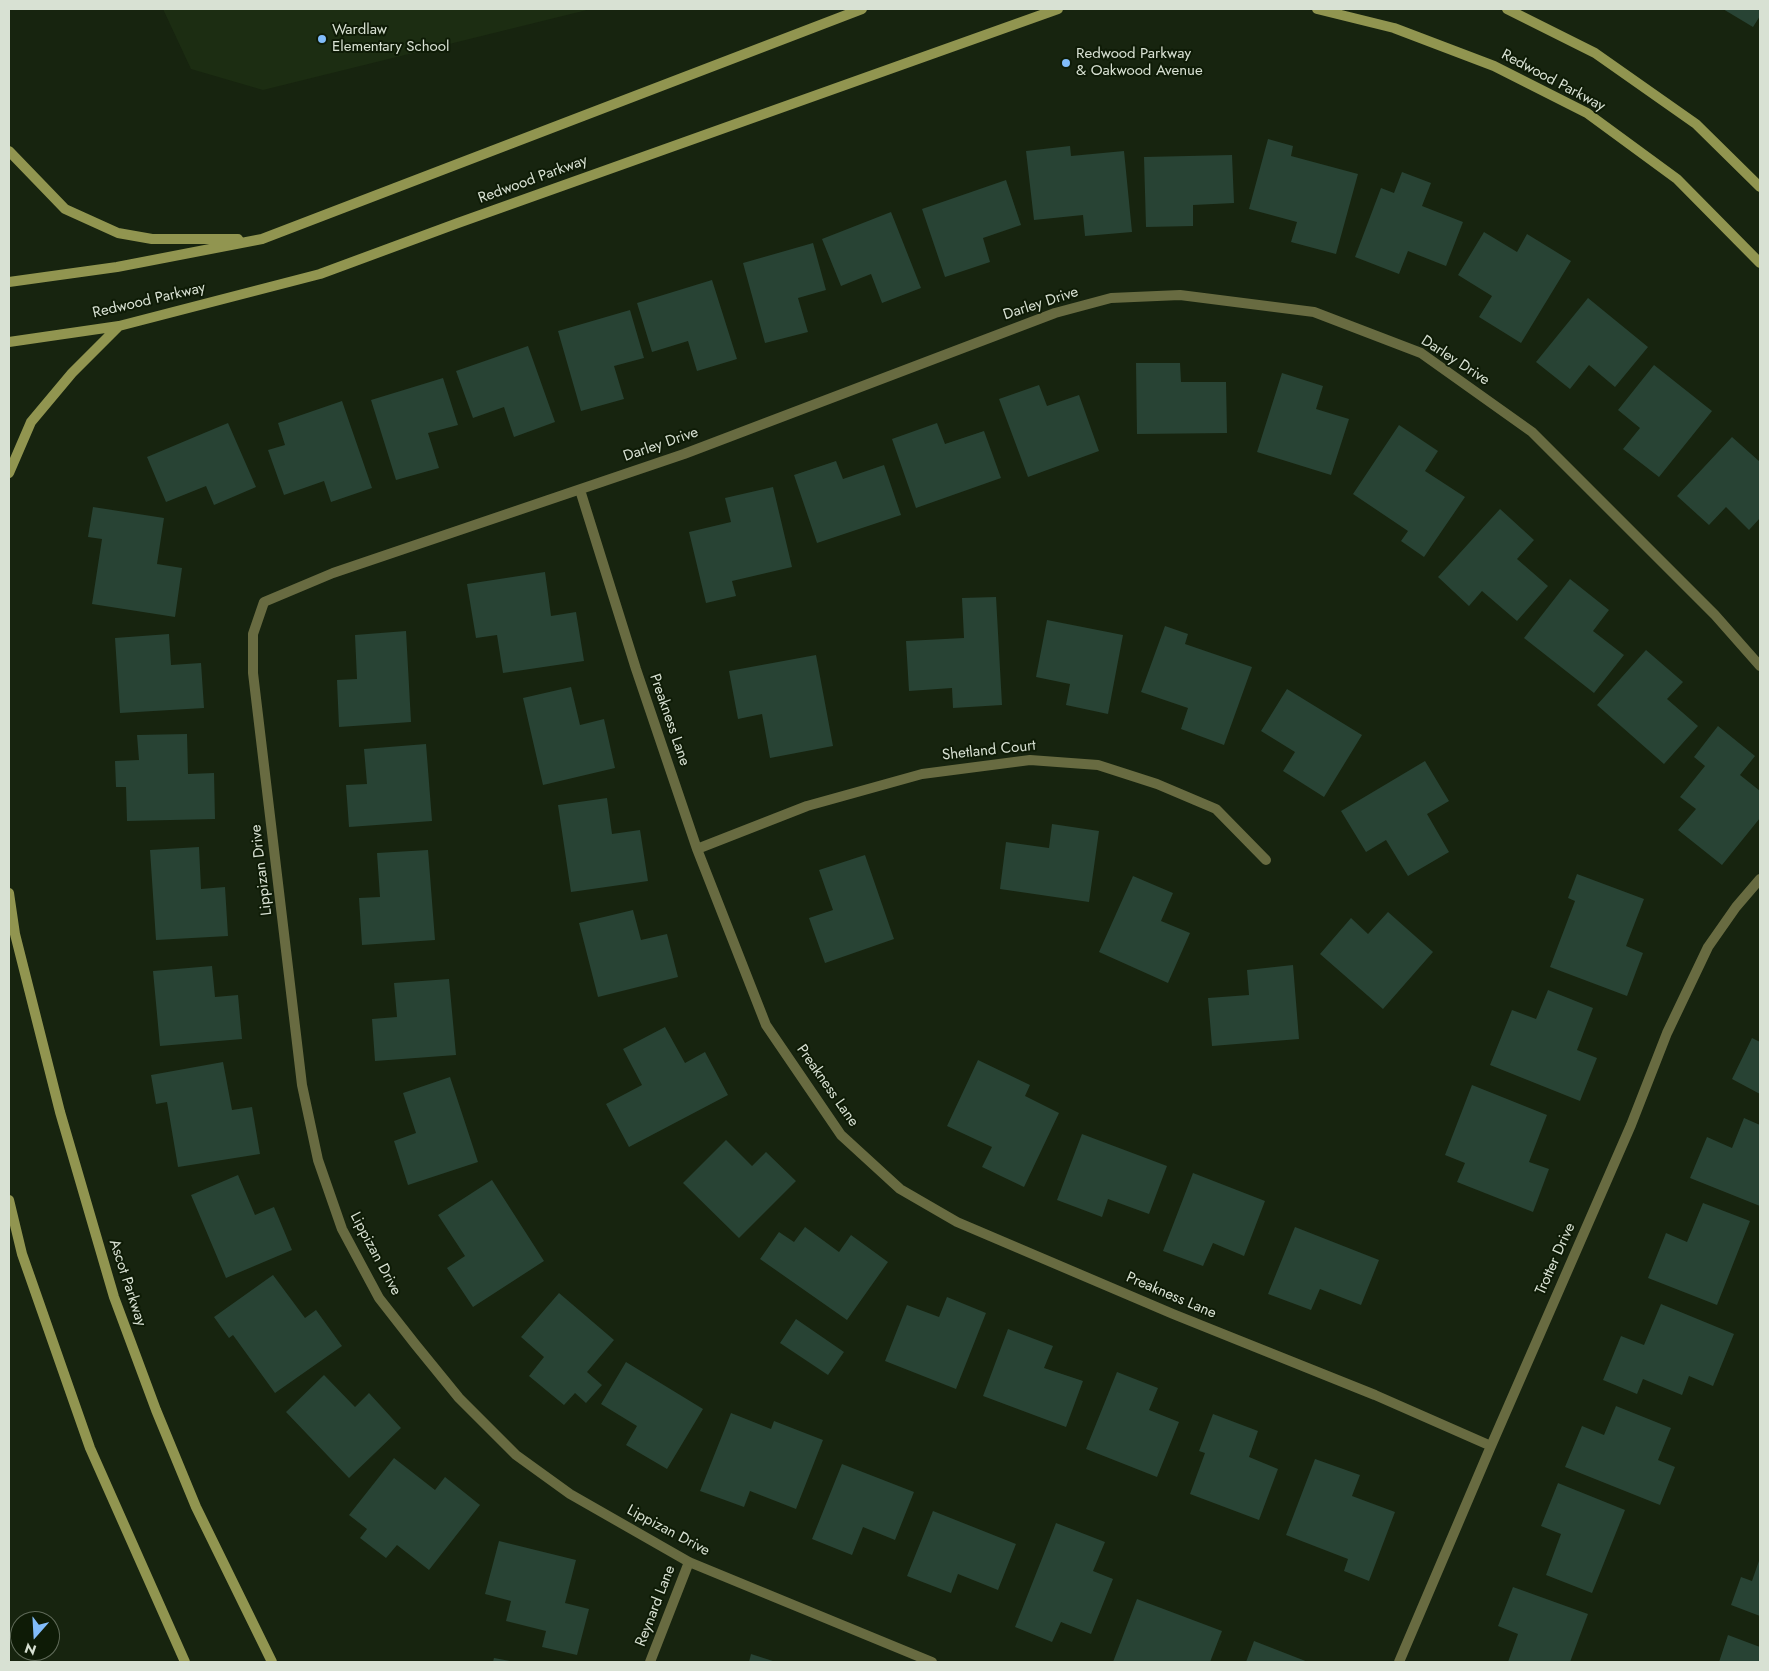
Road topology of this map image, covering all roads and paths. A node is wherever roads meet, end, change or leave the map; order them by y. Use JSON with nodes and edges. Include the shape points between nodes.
{"nodes":[{"id":1,"x":862,"y":9,"type":"edge"},
{"id":2,"x":1058,"y":9,"type":"edge"},
{"id":3,"x":1317,"y":9,"type":"edge"},
{"id":4,"x":1507,"y":9,"type":"edge"},
{"id":5,"x":9,"y":151,"type":"edge"},
{"id":6,"x":1760,"y":187,"type":"edge"},
{"id":7,"x":262,"y":239,"type":"junction"},
{"id":8,"x":1760,"y":263,"type":"edge"},
{"id":9,"x":9,"y":282,"type":"edge"},
{"id":10,"x":120,"y":326,"type":"junction"},
{"id":11,"x":9,"y":342,"type":"edge"},
{"id":12,"x":9,"y":473,"type":"edge"},
{"id":13,"x":580,"y":490,"type":"junction"},
{"id":14,"x":258,"y":619,"type":"joint"},
{"id":15,"x":1760,"y":666,"type":"edge"},
{"id":16,"x":697,"y":849,"type":"junction"},
{"id":17,"x":1266,"y":860,"type":"dead end"},
{"id":18,"x":1760,"y":879,"type":"edge"},
{"id":19,"x":9,"y":893,"type":"edge"},
{"id":20,"x":9,"y":1200,"type":"edge"},
{"id":21,"x":1491,"y":1446,"type":"junction"},
{"id":22,"x":689,"y":1562,"type":"junction"},
{"id":23,"x":185,"y":1662,"type":"edge"},
{"id":24,"x":272,"y":1662,"type":"edge"},
{"id":25,"x":650,"y":1662,"type":"edge"},
{"id":26,"x":932,"y":1662,"type":"edge"},
{"id":27,"x":1400,"y":1662,"type":"edge"}],
"edges":[{"from":1,"to":7,"type":"main road"},
{"from":2,"to":10,"type":"main road","name":"Redwood Parkway","via":[[320,274]]},
{"from":3,"to":8,"type":"main road","name":"Redwood Parkway","via":[[1394,28],[1476,59],[1587,113],[1677,179]]},
{"from":4,"to":6,"type":"main road","via":[[1595,53],[1696,124]]},
{"from":5,"to":7,"type":"main road","via":[[65,208],[118,233],[152,239]]},
{"from":7,"to":9,"type":"main road","via":[[117,267]]},
{"from":10,"to":11,"type":"main road","name":"Redwood Parkway"},
{"from":10,"to":12,"type":"main road","via":[[72,373],[31,422]]},
{"from":13,"to":14,"type":"street","name":"Darley Drive","via":[[332,573],[264,602]]},
{"from":13,"to":15,"type":"street","name":"Darley Drive","via":[[684,454],[1055,313],[1112,298],[1180,295],[1314,312],[1422,353],[1532,432],[1715,615]]},
{"from":13,"to":16,"type":"street","name":"Preakness Lane"},
{"from":14,"to":22,"type":"street","name":"Lippizan Drive","via":[[253,634],[253,673],[302,1085],[318,1160],[342,1228],[379,1298],[459,1398],[516,1455],[570,1494]]},
{"from":16,"to":17,"type":"street","name":"Shetland Court","via":[[807,806],[922,774],[1030,760],[1098,765],[1157,784],[1216,809]]},
{"from":16,"to":21,"type":"street","name":"Preakness Lane","via":[[766,1025],[842,1135],[900,1189],[966,1226]]},
{"from":18,"to":21,"type":"street","name":"Trotter Drive","via":[[1708,948],[1667,1032],[1631,1125]]},
{"from":19,"to":24,"type":"main road","name":"Ascot Parkway","via":[[15,934],[60,1112],[114,1298],[196,1507]]},
{"from":20,"to":23,"type":"main road","via":[[22,1254],[90,1448]]},
{"from":21,"to":27,"type":"street","name":"Trotter Drive"},
{"from":22,"to":25,"type":"street","name":"Reynard Lane"},
{"from":22,"to":26,"type":"street","name":"Lippizan Drive"}]}
